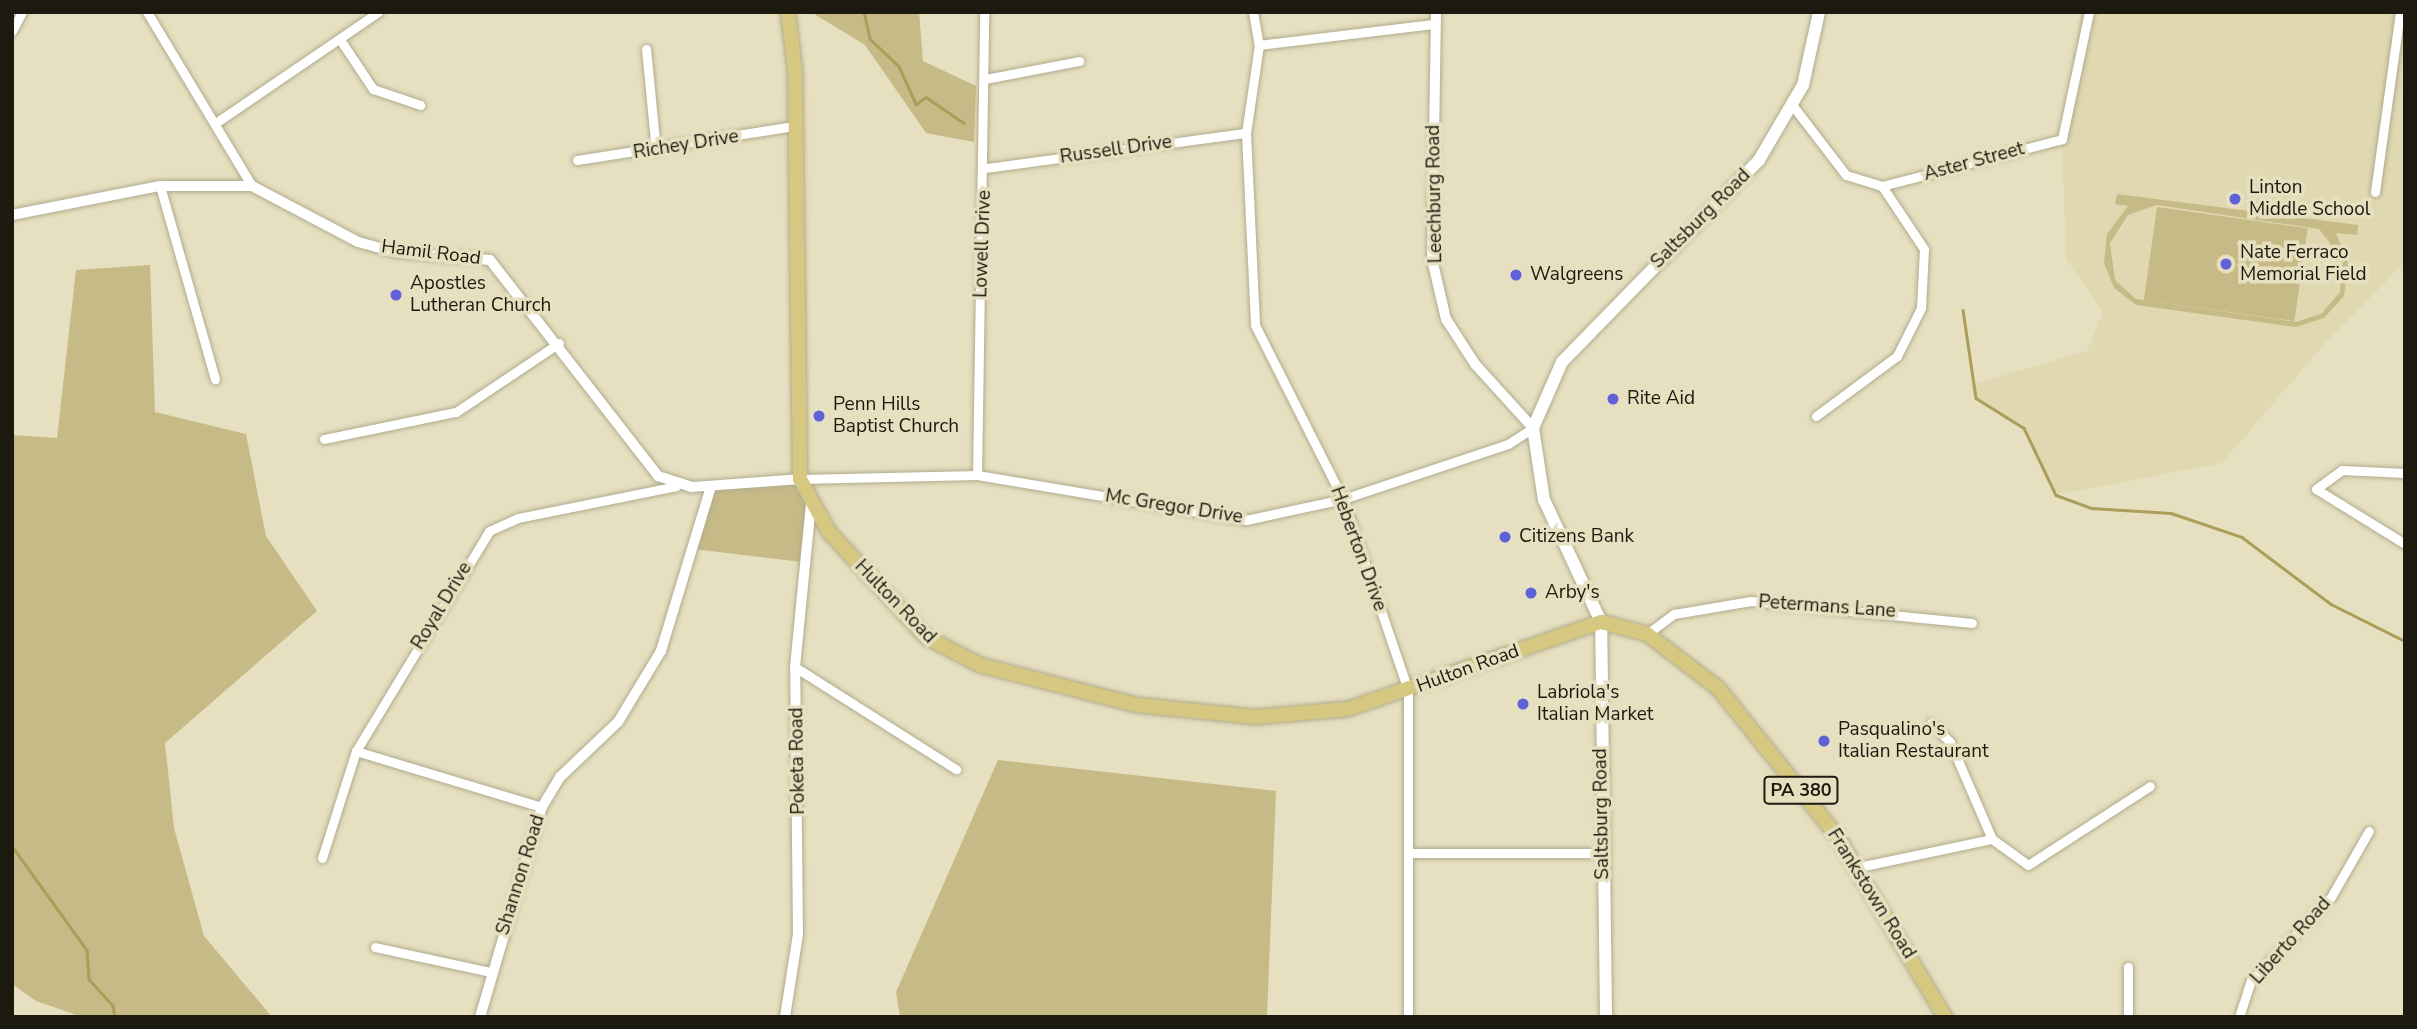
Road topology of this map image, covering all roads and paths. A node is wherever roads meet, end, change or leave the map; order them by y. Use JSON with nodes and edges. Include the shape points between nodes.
{"nodes":[{"id":1,"x":22,"y":12,"type":"edge"},
{"id":2,"x":147,"y":12,"type":"edge"},
{"id":3,"x":378,"y":12,"type":"edge"},
{"id":4,"x":788,"y":12,"type":"edge"},
{"id":5,"x":984,"y":12,"type":"edge"},
{"id":6,"x":1253,"y":12,"type":"edge"},
{"id":7,"x":1819,"y":12,"type":"edge"},
{"id":8,"x":2089,"y":12,"type":"edge"},
{"id":9,"x":2400,"y":12,"type":"edge"},
{"id":10,"x":1434,"y":18,"type":"edge"},
{"id":11,"x":12,"y":31,"type":"edge"},
{"id":12,"x":341,"y":41,"type":"junction"},
{"id":13,"x":1259,"y":45,"type":"junction"},
{"id":14,"x":646,"y":49,"type":"dead end"},
{"id":15,"x":1079,"y":61,"type":"dead end"},
{"id":16,"x":985,"y":79,"type":"junction"},
{"id":17,"x":420,"y":106,"type":"dead end"},
{"id":18,"x":1793,"y":106,"type":"junction"},
{"id":19,"x":217,"y":122,"type":"junction"},
{"id":20,"x":794,"y":127,"type":"junction"},
{"id":21,"x":1246,"y":133,"type":"junction"},
{"id":22,"x":656,"y":151,"type":"junction"},
{"id":23,"x":578,"y":160,"type":"dead end"},
{"id":24,"x":986,"y":167,"type":"junction"},
{"id":25,"x":160,"y":186,"type":"junction"},
{"id":26,"x":252,"y":186,"type":"junction"},
{"id":27,"x":1882,"y":186,"type":"junction"},
{"id":28,"x":2375,"y":192,"type":"dead end"},
{"id":29,"x":13,"y":212,"type":"edge"},
{"id":30,"x":559,"y":343,"type":"junction"},
{"id":31,"x":215,"y":379,"type":"dead end"},
{"id":32,"x":1816,"y":416,"type":"dead end"},
{"id":33,"x":1534,"y":429,"type":"junction"},
{"id":34,"x":324,"y":439,"type":"dead end"},
{"id":35,"x":2405,"y":473,"type":"edge"},
{"id":36,"x":977,"y":475,"type":"junction"},
{"id":37,"x":800,"y":479,"type":"junction"},
{"id":38,"x":676,"y":486,"type":"junction"},
{"id":39,"x":712,"y":486,"type":"junction"},
{"id":40,"x":1343,"y":499,"type":"junction"},
{"id":41,"x":811,"y":505,"type":"junction"},
{"id":42,"x":2405,"y":544,"type":"edge"},
{"id":43,"x":1601,"y":622,"type":"junction"},
{"id":44,"x":1972,"y":623,"type":"dead end"},
{"id":45,"x":1647,"y":634,"type":"junction"},
{"id":46,"x":795,"y":667,"type":"junction"},
{"id":47,"x":1408,"y":690,"type":"junction"},
{"id":48,"x":1931,"y":723,"type":"dead end"},
{"id":49,"x":356,"y":751,"type":"junction"},
{"id":50,"x":957,"y":769,"type":"dead end"},
{"id":51,"x":2150,"y":786,"type":"dead end"},
{"id":52,"x":542,"y":807,"type":"junction"},
{"id":53,"x":2369,"y":831,"type":"dead end"},
{"id":54,"x":1992,"y":839,"type":"junction"},
{"id":55,"x":1409,"y":853,"type":"junction"},
{"id":56,"x":1602,"y":853,"type":"junction"},
{"id":57,"x":322,"y":858,"type":"dead end"},
{"id":58,"x":1859,"y":867,"type":"junction"},
{"id":59,"x":375,"y":947,"type":"dead end"},
{"id":60,"x":2128,"y":967,"type":"dead end"},
{"id":61,"x":491,"y":972,"type":"junction"},
{"id":62,"x":480,"y":1017,"type":"edge"},
{"id":63,"x":785,"y":1017,"type":"edge"},
{"id":64,"x":1408,"y":1017,"type":"edge"},
{"id":65,"x":1606,"y":1017,"type":"edge"},
{"id":66,"x":1945,"y":1017,"type":"edge"},
{"id":67,"x":2128,"y":1017,"type":"edge"},
{"id":68,"x":2239,"y":1017,"type":"edge"}],
"edges":[{"from":1,"to":11,"type":"street"},
{"from":2,"to":19,"type":"street"},
{"from":3,"to":12,"type":"street"},
{"from":4,"to":20,"type":"main road","name":"Hulton Road"},
{"from":5,"to":16,"type":"street","name":"Lowell Drive"},
{"from":6,"to":13,"type":"street","name":"Heberton Drive"},
{"from":7,"to":18,"type":"main road","name":"Saltsburg Road","via":[[1811,61]]},
{"from":8,"to":27,"type":"street","name":"Aster Street","via":[[2062,139]]},
{"from":9,"to":28,"type":"street"},
{"from":10,"to":13,"type":"street"},
{"from":10,"to":33,"type":"street","name":"Leechburg Road","via":[[1432,259],[1446,319],[1475,364]]},
{"from":12,"to":17,"type":"street","via":[[373,89]]},
{"from":12,"to":19,"type":"street"},
{"from":13,"to":21,"type":"street","name":"Heberton Drive"},
{"from":14,"to":22,"type":"street"},
{"from":15,"to":16,"type":"street"},
{"from":16,"to":24,"type":"street","name":"Lowell Drive"},
{"from":18,"to":27,"type":"street","via":[[1846,176]]},
{"from":18,"to":33,"type":"main road","name":"Saltsburg Road","via":[[1746,176],[1562,362]]},
{"from":19,"to":26,"type":"street"},
{"from":20,"to":22,"type":"street","name":"Richey Drive"},
{"from":20,"to":37,"type":"main road","name":"Hulton Road"},
{"from":21,"to":24,"type":"street","name":"Russell Drive"},
{"from":21,"to":40,"type":"street","name":"Heberton Drive","via":[[1255,325]]},
{"from":22,"to":23,"type":"street","name":"Richey Drive"},
{"from":24,"to":36,"type":"street","name":"Lowell Drive"},
{"from":25,"to":26,"type":"street","name":"Hamil Road"},
{"from":25,"to":29,"type":"street","name":"Hamil Road"},
{"from":25,"to":31,"type":"street"},
{"from":26,"to":30,"type":"street","name":"Hamil Road","via":[[358,242],[395,252],[490,260]]},
{"from":27,"to":32,"type":"street","via":[[1924,250],[1921,308],[1897,356]]},
{"from":30,"to":34,"type":"street","via":[[456,412]]},
{"from":30,"to":38,"type":"street","name":"Hamil Road","via":[[643,460]]},
{"from":33,"to":40,"type":"street","name":"Mc Gregor Drive","via":[[1508,444]]},
{"from":33,"to":43,"type":"main road","name":"Saltsburg Road","via":[[1544,500]]},
{"from":35,"to":42,"type":"street","via":[[2342,470],[2316,489]]},
{"from":36,"to":37,"type":"street","name":"Mc Gregor Drive"},
{"from":36,"to":40,"type":"street","name":"Mc Gregor Drive","via":[[1246,520]]},
{"from":37,"to":39,"type":"street"},
{"from":37,"to":41,"type":"main road","name":"Hulton Road"},
{"from":38,"to":39,"type":"street"},
{"from":38,"to":49,"type":"street","name":"Royal Drive","via":[[518,518],[489,531]]},
{"from":39,"to":52,"type":"street","name":"Shannon Road","via":[[661,650],[618,722],[560,777]]},
{"from":40,"to":47,"type":"street","name":"Heberton Drive"},
{"from":41,"to":46,"type":"street","name":"Poketa Road"},
{"from":41,"to":47,"type":"main road","name":"Hulton Road","via":[[915,626],[939,647],[980,665],[1137,705],[1256,717],[1348,709]]},
{"from":43,"to":45,"type":"main road","name":"Frankstown Road","number":"PA 380"},
{"from":43,"to":47,"type":"main road","name":"Hulton Road"},
{"from":43,"to":56,"type":"main road","name":"Saltsburg Road"},
{"from":44,"to":45,"type":"street","name":"Petermans Lane","via":[[1751,601],[1674,614]]},
{"from":45,"to":58,"type":"main road","name":"Frankstown Road","number":"PA 380","via":[[1718,688]]},
{"from":46,"to":50,"type":"street"},
{"from":46,"to":63,"type":"street","name":"Poketa Road","via":[[800,882]]},
{"from":47,"to":55,"type":"street","name":"Heberton Drive"},
{"from":48,"to":54,"type":"street","via":[[1950,741]]},
{"from":49,"to":52,"type":"street"},
{"from":49,"to":57,"type":"street","name":"Royal Drive"},
{"from":51,"to":54,"type":"street","via":[[2028,865]]},
{"from":52,"to":61,"type":"street","name":"Shannon Road"},
{"from":53,"to":68,"type":"street","name":"Liberto Road","via":[[2331,897],[2251,981]]},
{"from":54,"to":58,"type":"street"},
{"from":55,"to":56,"type":"street"},
{"from":55,"to":64,"type":"street","name":"Heberton Drive"},
{"from":56,"to":65,"type":"main road","name":"Saltsburg Road"},
{"from":58,"to":66,"type":"main road","name":"Frankstown Road","number":"PA 380"},
{"from":59,"to":61,"type":"street"},
{"from":60,"to":67,"type":"street"},
{"from":61,"to":62,"type":"street","name":"Shannon Road"}]}
